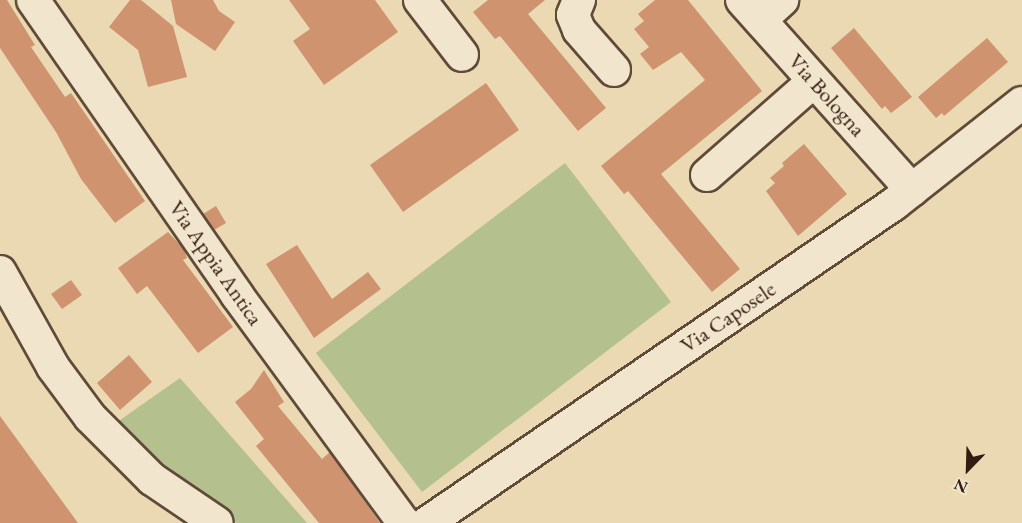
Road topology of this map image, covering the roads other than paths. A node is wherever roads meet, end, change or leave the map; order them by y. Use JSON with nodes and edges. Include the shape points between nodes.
{"nodes":[{"id":1,"x":33,"y":0,"type":"edge"},
{"id":2,"x":420,"y":0,"type":"edge"},
{"id":3,"x":579,"y":0,"type":"edge"},
{"id":4,"x":761,"y":7,"type":"edge"},
{"id":5,"x":462,"y":55,"type":"dead end"},
{"id":6,"x":614,"y":70,"type":"dead end"},
{"id":7,"x":814,"y":81,"type":"junction"},
{"id":8,"x":1022,"y":103,"type":"edge"},
{"id":9,"x":707,"y":175,"type":"dead end"},
{"id":10,"x":912,"y":190,"type":"junction"},
{"id":11,"x":0,"y":272,"type":"edge"},
{"id":12,"x":178,"y":514,"type":"edge"},
{"id":13,"x":217,"y":523,"type":"edge"},
{"id":14,"x":404,"y":523,"type":"edge"},
{"id":15,"x":427,"y":523,"type":"edge"}],
"edges":[{"from":1,"to":14,"type":"street","name":"Via Appia Antica","via":[[237,296]]},
{"from":2,"to":5,"type":"street"},
{"from":3,"to":6,"type":"street","via":[[573,15],[579,30]]},
{"from":4,"to":7,"type":"street","name":"Via Bologna"},
{"from":7,"to":9,"type":"street"},
{"from":7,"to":10,"type":"street","name":"Via Bologna"},
{"from":8,"to":10,"type":"street","name":"Via Caposele"},
{"from":10,"to":15,"type":"street","name":"Via Caposele"},
{"from":11,"to":12,"type":"street","via":[[53,367],[79,404]]},
{"from":12,"to":13,"type":"street"}]}
